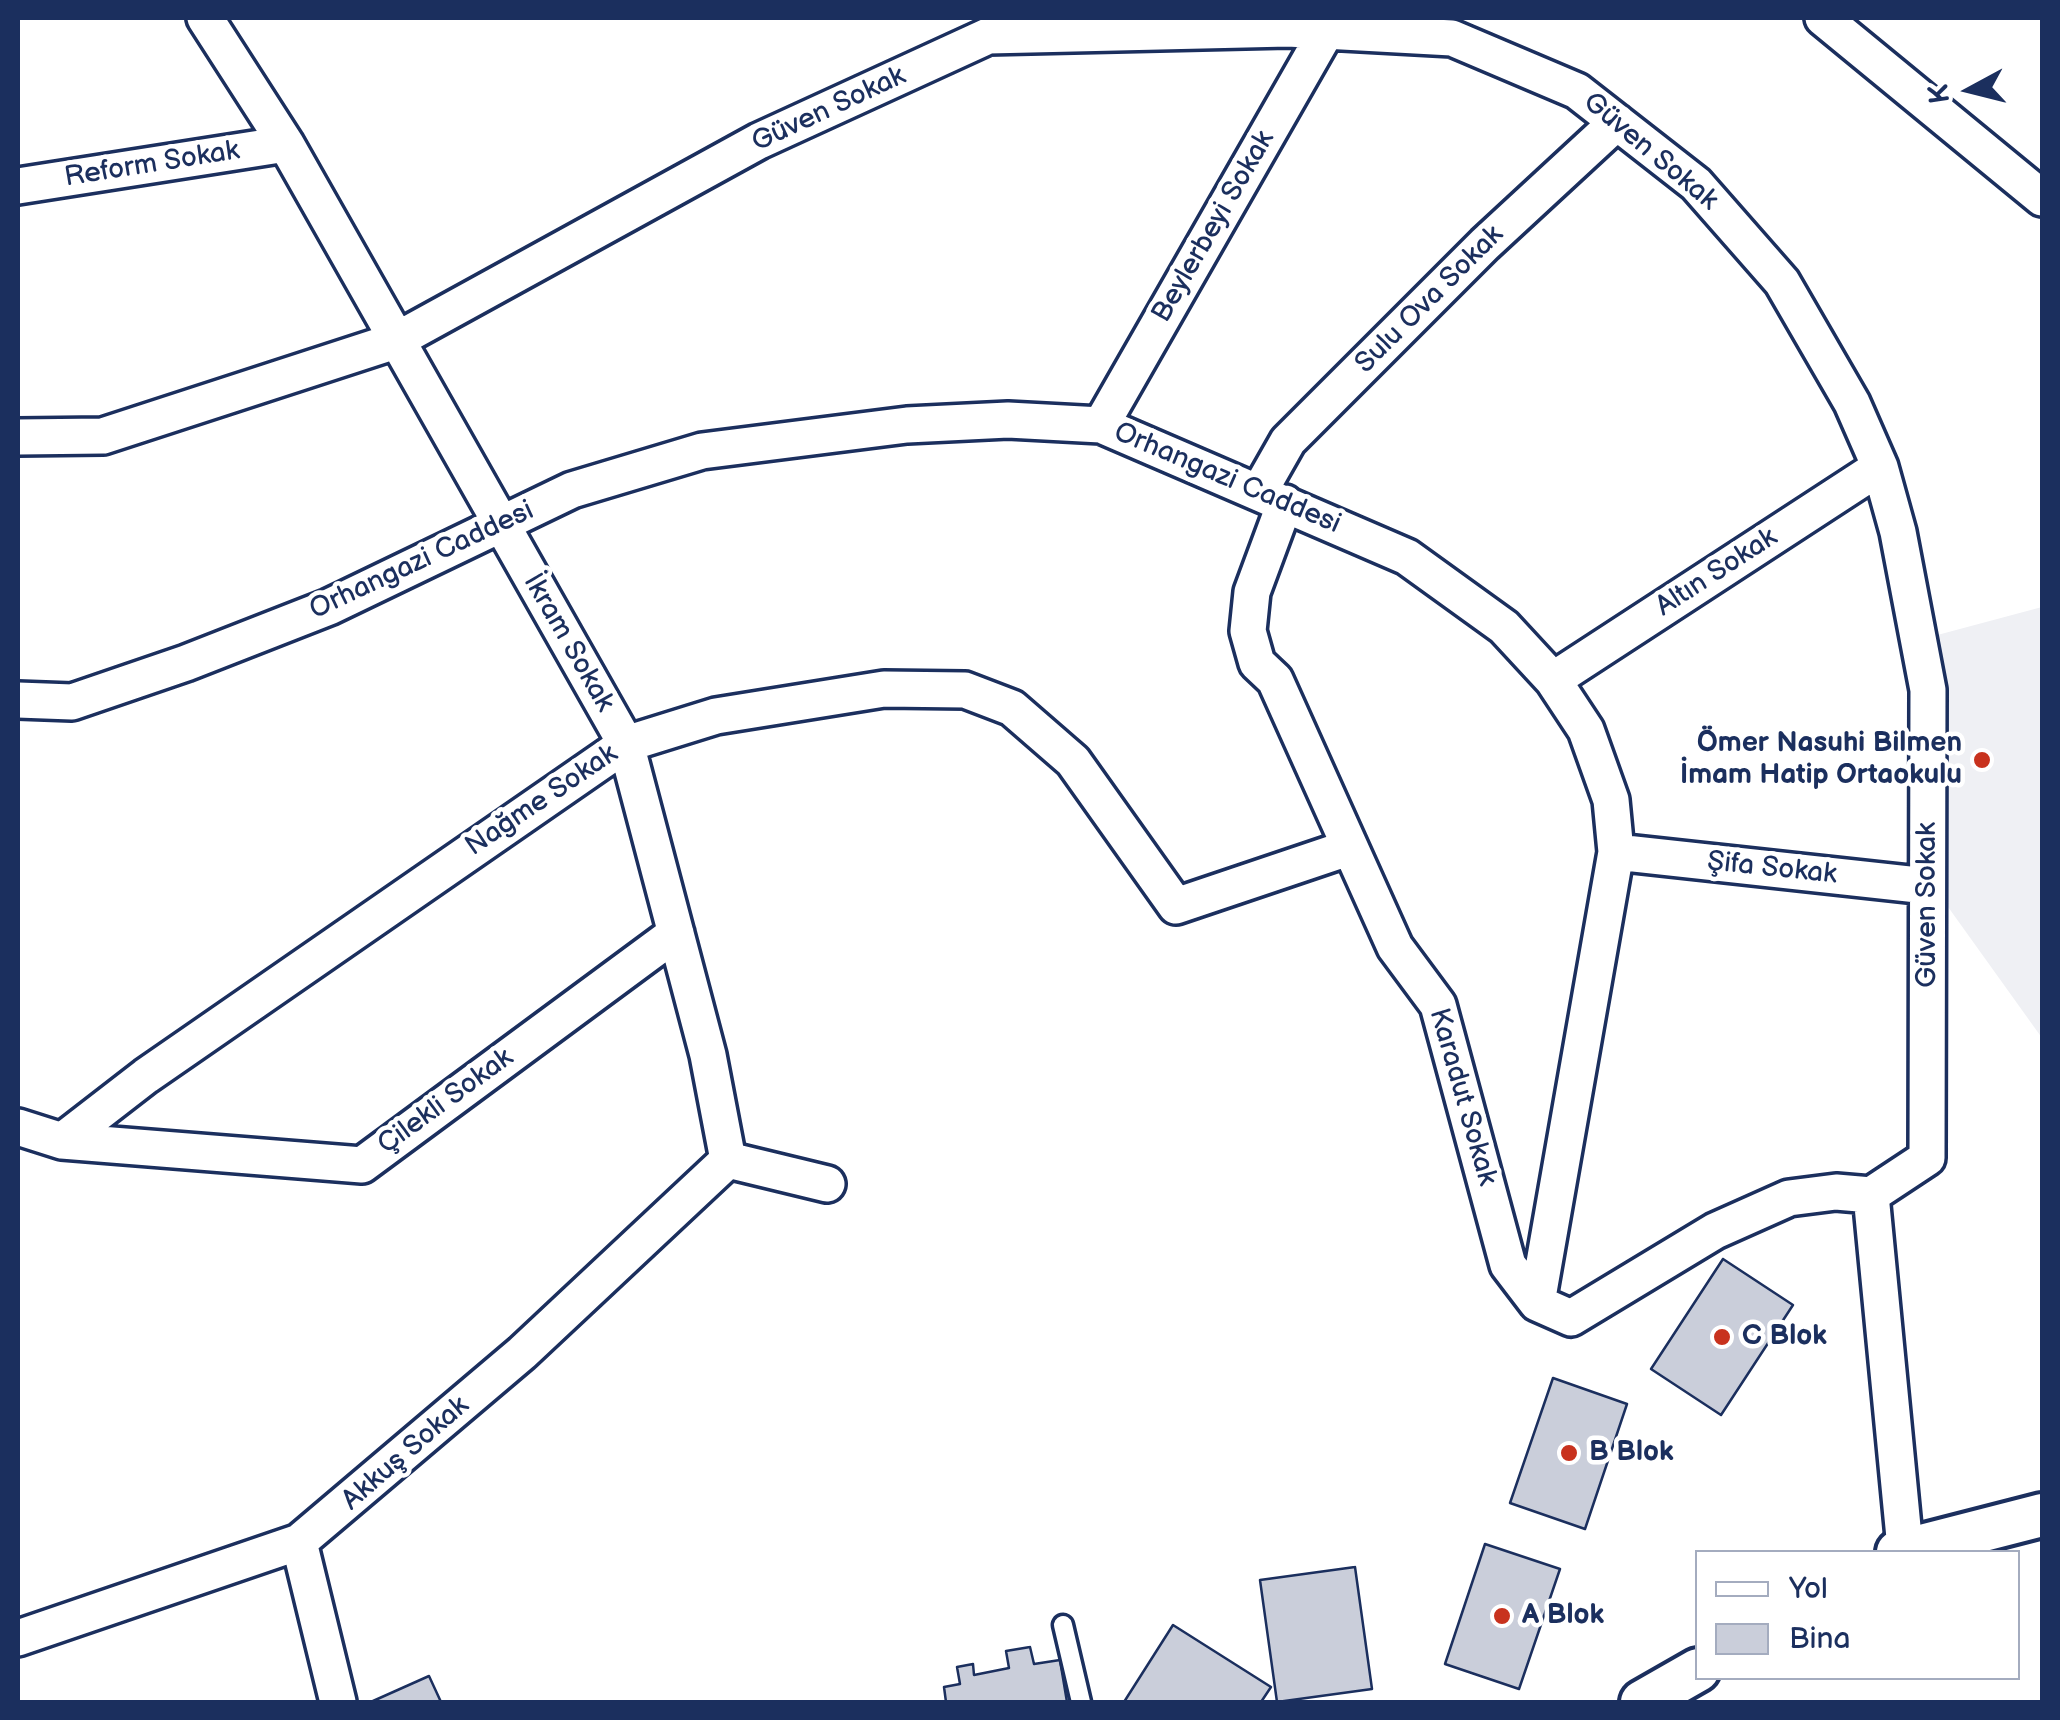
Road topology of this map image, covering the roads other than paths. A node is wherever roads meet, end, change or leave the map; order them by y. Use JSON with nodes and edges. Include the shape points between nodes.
{"nodes":[{"id":1,"x":204,"y":18,"type":"edge"},
{"id":2,"x":1822,"y":18,"type":"edge"},
{"id":3,"x":1205,"y":24,"type":"edge"},
{"id":4,"x":1327,"y":30,"type":"junction"},
{"id":5,"x":1617,"y":122,"type":"junction"},
{"id":6,"x":286,"y":144,"type":"junction"},
{"id":7,"x":18,"y":186,"type":"edge"},
{"id":8,"x":2042,"y":198,"type":"edge"},
{"id":9,"x":395,"y":341,"type":"junction"},
{"id":10,"x":1101,"y":425,"type":"junction"},
{"id":11,"x":18,"y":436,"type":"edge"},
{"id":12,"x":1880,"y":467,"type":"junction"},
{"id":13,"x":1272,"y":498,"type":"junction"},
{"id":14,"x":501,"y":527,"type":"junction"},
{"id":15,"x":1553,"y":680,"type":"junction"},
{"id":16,"x":18,"y":700,"type":"edge"},
{"id":17,"x":626,"y":744,"type":"junction"},
{"id":18,"x":1348,"y":848,"type":"junction"},
{"id":19,"x":1616,"y":852,"type":"junction"},
{"id":20,"x":1928,"y":886,"type":"junction"},
{"id":21,"x":676,"y":933,"type":"junction"},
{"id":22,"x":18,"y":1127,"type":"edge"},
{"id":23,"x":62,"y":1141,"type":"junction"},
{"id":24,"x":728,"y":1160,"type":"junction"},
{"id":25,"x":827,"y":1184,"type":"dead end"},
{"id":26,"x":1872,"y":1195,"type":"junction"},
{"id":27,"x":1537,"y":1303,"type":"junction"},
{"id":28,"x":2042,"y":1515,"type":"edge"},
{"id":29,"x":299,"y":1542,"type":"junction"},
{"id":30,"x":1902,"y":1550,"type":"edge"},
{"id":31,"x":1063,"y":1625,"type":"dead end"},
{"id":32,"x":18,"y":1638,"type":"edge"},
{"id":33,"x":1695,"y":1672,"type":"edge"},
{"id":34,"x":338,"y":1702,"type":"edge"},
{"id":35,"x":1081,"y":1702,"type":"edge"},
{"id":36,"x":1642,"y":1702,"type":"edge"}],
"edges":[{"from":1,"to":6,"type":"street","name":"İkram Sokak"},
{"from":2,"to":8,"type":"street"},
{"from":3,"to":4,"type":"street","name":"Güven Sokak"},
{"from":3,"to":9,"type":"street","name":"Güven Sokak","via":[[988,36],[759,141]]},
{"from":4,"to":5,"type":"street","name":"Güven Sokak","via":[[1452,38],[1578,91]]},
{"from":4,"to":10,"type":"street","name":"Beylerbeyi Sokak"},
{"from":5,"to":12,"type":"street","name":"Güven Sokak","via":[[1696,184],[1782,282],[1825,349]]},
{"from":5,"to":13,"type":"street","name":"Sulu Ova Sokak","via":[[1288,441]]},
{"from":6,"to":7,"type":"street","name":"Reform Sokak"},
{"from":6,"to":9,"type":"street","name":"İkram Sokak"},
{"from":9,"to":11,"type":"street","name":"Güven Sokak","via":[[103,436]]},
{"from":9,"to":14,"type":"street","name":"İkram Sokak"},
{"from":10,"to":13,"type":"street","name":"Orhangazi Caddesi"},
{"from":10,"to":14,"type":"street","name":"Orhangazi Caddesi","via":[[907,425],[702,450],[572,490]]},
{"from":12,"to":15,"type":"street","name":"Altın Sokak"},
{"from":12,"to":20,"type":"street","name":"Güven Sokak","via":[[1928,690]]},
{"from":13,"to":15,"type":"street","name":"Orhangazi Caddesi","via":[[1408,557],[1504,627]]},
{"from":13,"to":18,"type":"street","name":"Karadut Sokak","via":[[1248,631],[1257,663],[1275,680]]},
{"from":14,"to":16,"type":"street","name":"Orhangazi Caddesi","via":[[329,607],[186,663],[72,702]]},
{"from":14,"to":17,"type":"street","name":"İkram Sokak"},
{"from":15,"to":19,"type":"street","name":"Orhangazi Caddesi","via":[[1586,730],[1611,800]]},
{"from":17,"to":18,"type":"street","name":"Nağme Sokak","via":[[716,716],[884,690],[965,690],[1012,708],[1073,761],[1176,906]]},
{"from":17,"to":21,"type":"street","name":"İkram Sokak"},
{"from":17,"to":23,"type":"street","name":"Nağme Sokak","via":[[175,1055]]},
{"from":18,"to":27,"type":"street","name":"Karadut Sokak","via":[[1395,947],[1438,1005],[1508,1265]]},
{"from":19,"to":20,"type":"street","name":"Şifa Sokak"},
{"from":19,"to":27,"type":"street","name":"Orhangazi Caddesi"},
{"from":20,"to":26,"type":"street","name":"Güven Sokak","via":[[1927,1158]]},
{"from":21,"to":23,"type":"street","name":"Çilekli Sokak","via":[[362,1165]]},
{"from":21,"to":24,"type":"street","name":"İkram Sokak"},
{"from":22,"to":23,"type":"street"},
{"from":24,"to":25,"type":"street"},
{"from":24,"to":29,"type":"street","name":"Akkuş Sokak","via":[[522,1352]]},
{"from":26,"to":27,"type":"street","via":[[1789,1198],[1715,1231],[1571,1318]]},
{"from":26,"to":30,"type":"street"},
{"from":28,"to":30,"type":"street"},
{"from":29,"to":32,"type":"street","name":"Akkuş Sokak"},
{"from":29,"to":34,"type":"street"},
{"from":31,"to":35,"type":"lane"},
{"from":33,"to":36,"type":"street"}]}
